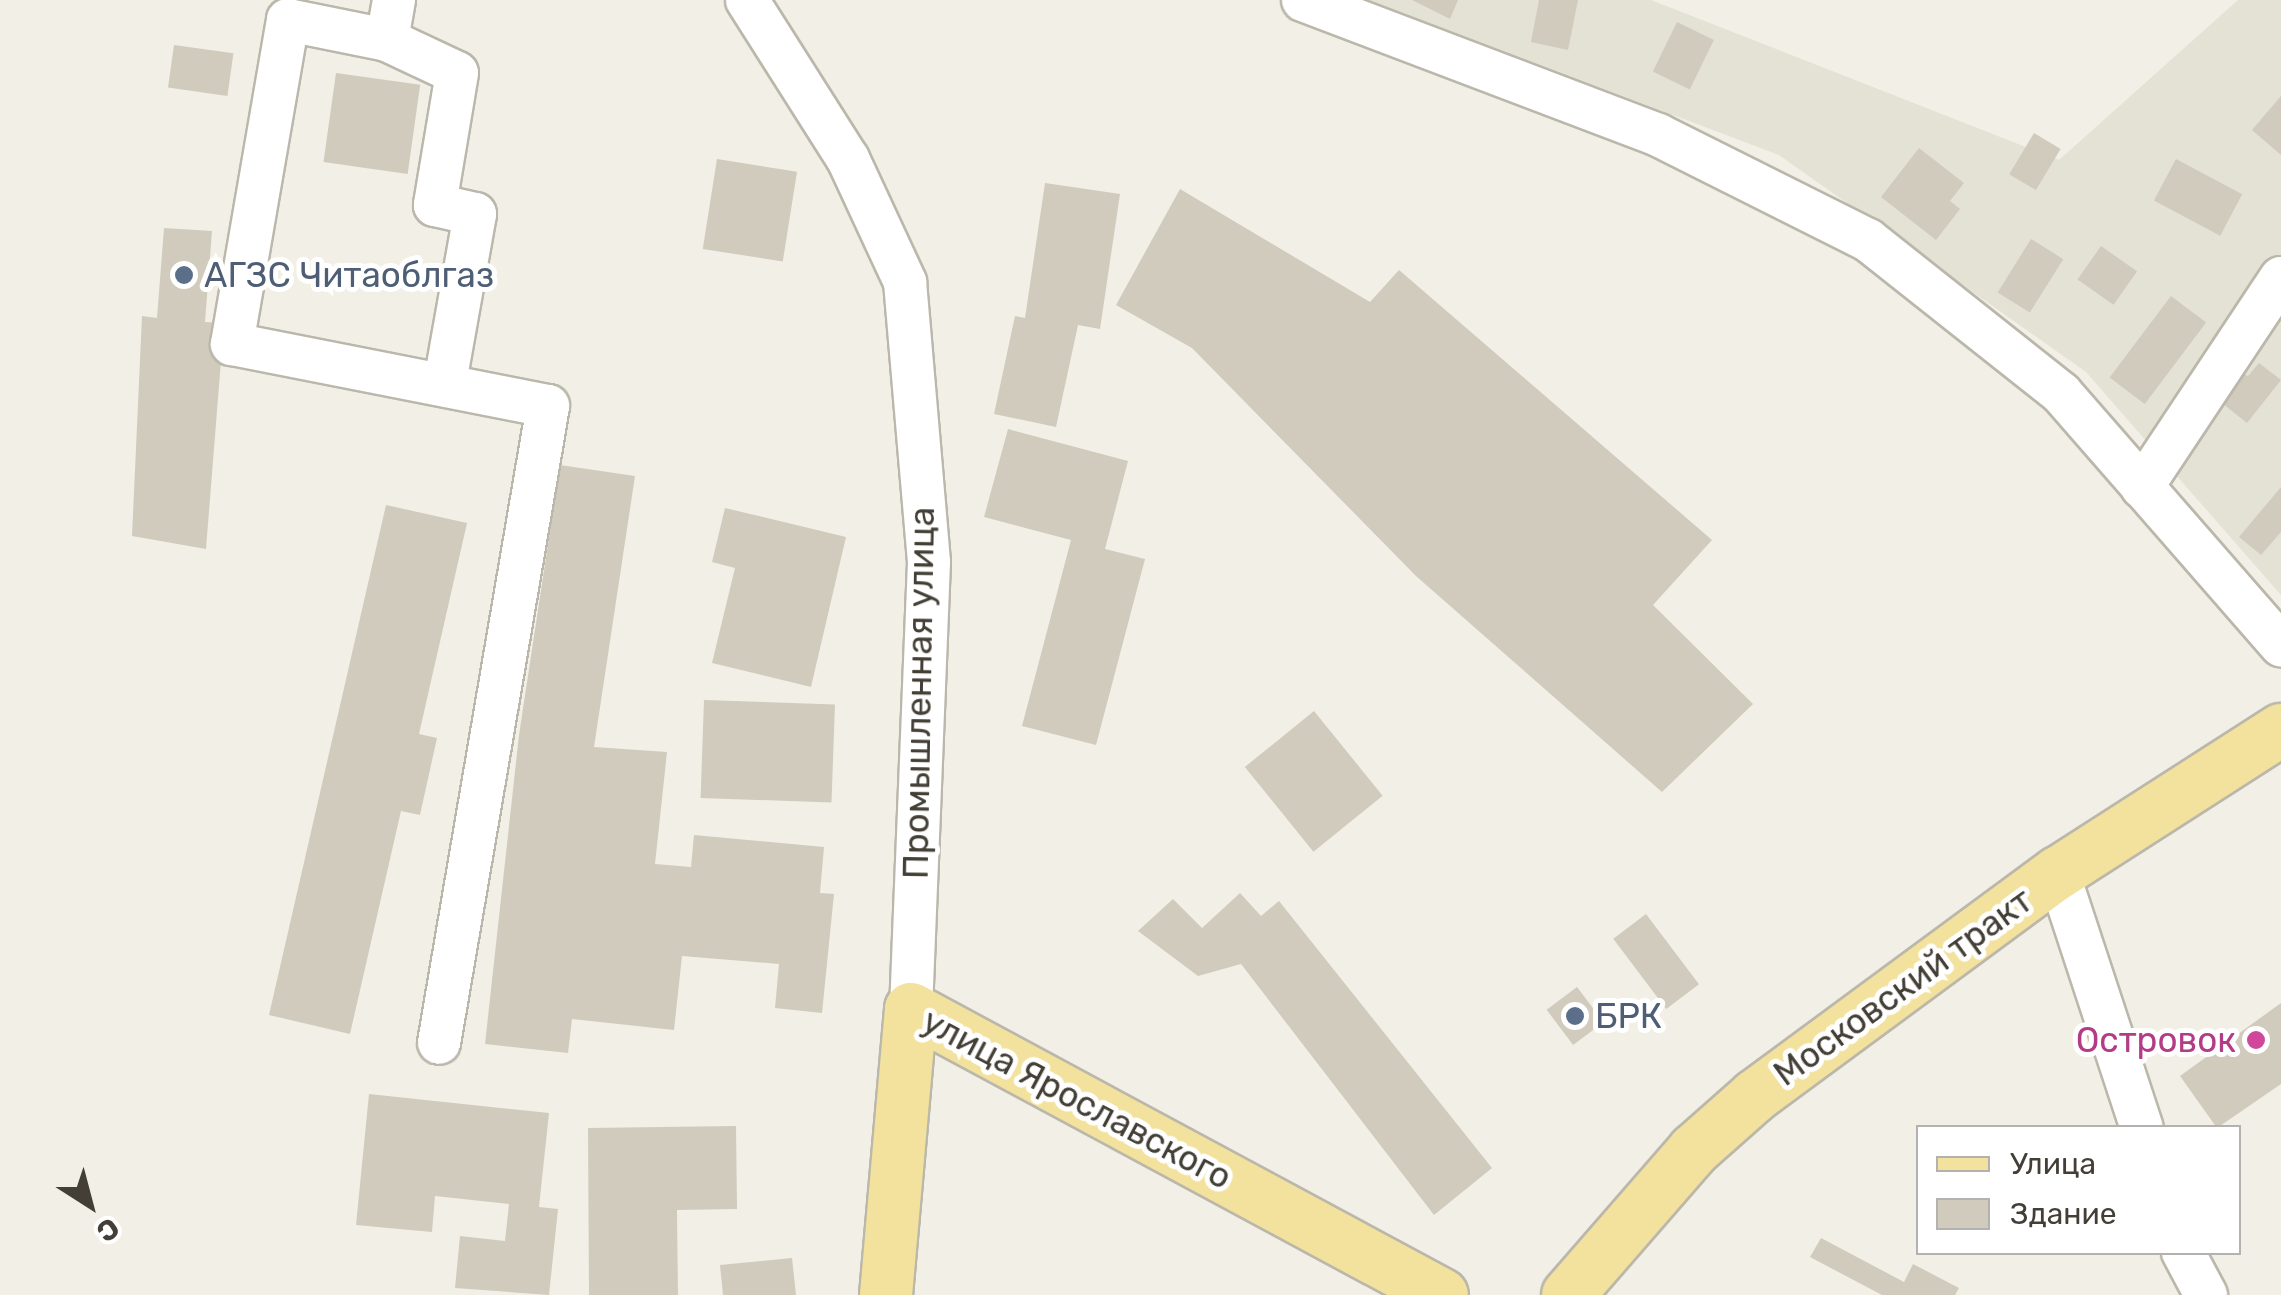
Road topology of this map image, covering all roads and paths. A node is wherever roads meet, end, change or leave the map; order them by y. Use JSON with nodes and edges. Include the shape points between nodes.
{"nodes":[{"id":1,"x":748,"y":0,"type":"edge"},
{"id":2,"x":1303,"y":0,"type":"edge"},
{"id":3,"x":391,"y":20,"type":"edge"},
{"id":4,"x":2281,"y":278,"type":"edge"},
{"id":5,"x":446,"y":383,"type":"junction"},
{"id":6,"x":2142,"y":487,"type":"junction"},
{"id":7,"x":2281,"y":645,"type":"edge"},
{"id":8,"x":2281,"y":730,"type":"edge"},
{"id":9,"x":2058,"y":873,"type":"junction"},
{"id":10,"x":911,"y":1009,"type":"junction"},
{"id":11,"x":439,"y":1042,"type":"dead end"},
{"id":12,"x":2141,"y":1125,"type":"edge"},
{"id":13,"x":2185,"y":1255,"type":"edge"},
{"id":14,"x":886,"y":1295,"type":"edge"},
{"id":15,"x":1442,"y":1295,"type":"edge"},
{"id":16,"x":1568,"y":1295,"type":"edge"},
{"id":17,"x":2206,"y":1295,"type":"edge"}],
"edges":[{"from":1,"to":10,"type":"street","name":"Промышленная улица","via":[[848,159],[905,282],[929,562]]},
{"from":2,"to":6,"type":"street","via":[[1658,135],[1868,240],[2060,393]]},
{"from":3,"to":5,"type":"street","via":[[456,73],[435,205],[475,214]]},
{"from":3,"to":5,"type":"street","via":[[288,20],[232,344]]},
{"from":4,"to":6,"type":"street"},
{"from":5,"to":11,"type":"street","via":[[548,406]]},
{"from":6,"to":7,"type":"street"},
{"from":8,"to":9,"type":"main road","name":"Московский тракт"},
{"from":9,"to":12,"type":"street"},
{"from":9,"to":16,"type":"main road","name":"Московский тракт","via":[[1755,1096],[1694,1150]]},
{"from":10,"to":14,"type":"main road","name":"улица Ярославского"},
{"from":10,"to":15,"type":"main road","name":"улица Ярославского"},
{"from":13,"to":17,"type":"street"}]}
